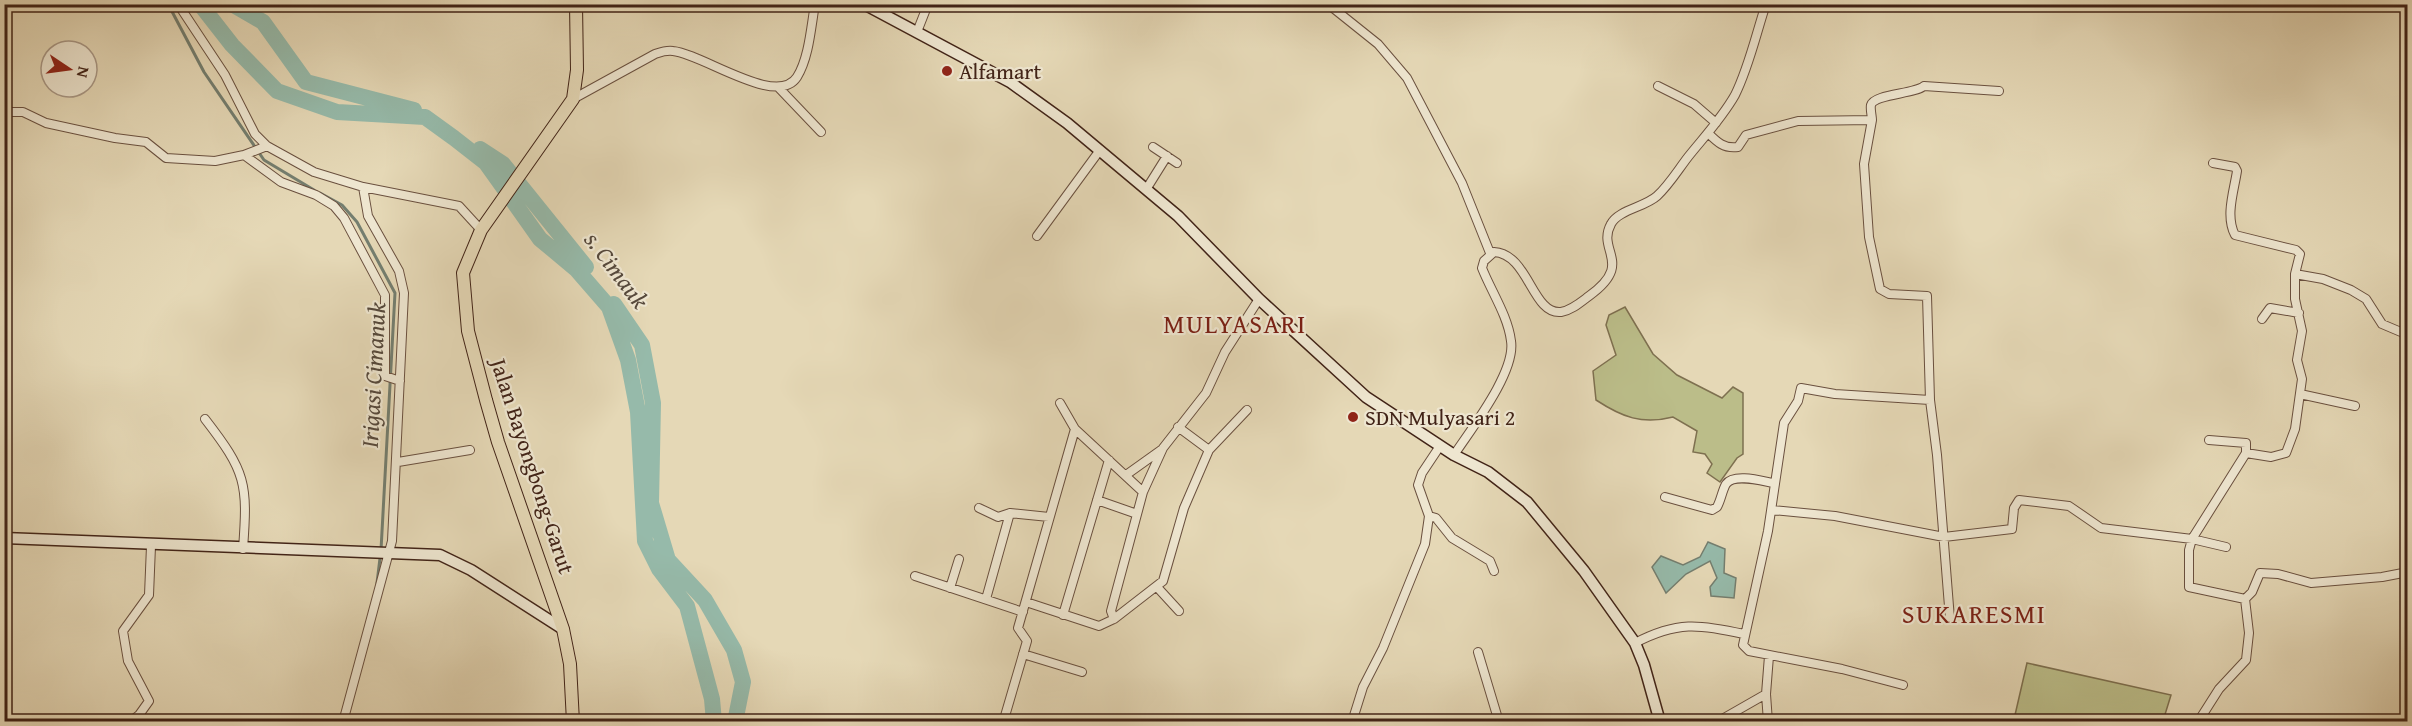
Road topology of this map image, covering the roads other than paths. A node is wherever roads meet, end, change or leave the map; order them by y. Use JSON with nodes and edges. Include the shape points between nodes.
{"nodes":[{"id":1,"x":178,"y":4,"type":"edge"},
{"id":2,"x":576,"y":4,"type":"edge"},
{"id":3,"x":815,"y":4,"type":"edge"},
{"id":4,"x":864,"y":4,"type":"edge"},
{"id":5,"x":928,"y":4,"type":"edge"},
{"id":6,"x":1328,"y":4,"type":"edge"},
{"id":7,"x":1766,"y":4,"type":"edge"},
{"id":8,"x":917,"y":32,"type":"junction"},
{"id":9,"x":1658,"y":86,"type":"dead end"},
{"id":10,"x":779,"y":88,"type":"junction"},
{"id":11,"x":1999,"y":91,"type":"dead end"},
{"id":12,"x":573,"y":99,"type":"junction"},
{"id":13,"x":4,"y":116,"type":"edge"},
{"id":14,"x":1872,"y":120,"type":"junction"},
{"id":15,"x":1716,"y":123,"type":"junction"},
{"id":16,"x":821,"y":132,"type":"dead end"},
{"id":17,"x":1708,"y":133,"type":"junction"},
{"id":18,"x":265,"y":147,"type":"junction"},
{"id":19,"x":1154,"y":147,"type":"dead end"},
{"id":20,"x":1100,"y":150,"type":"junction"},
{"id":21,"x":247,"y":153,"type":"junction"},
{"id":22,"x":1167,"y":156,"type":"junction"},
{"id":23,"x":1177,"y":162,"type":"dead end"},
{"id":24,"x":2213,"y":163,"type":"dead end"},
{"id":25,"x":363,"y":188,"type":"junction"},
{"id":26,"x":1147,"y":188,"type":"junction"},
{"id":27,"x":481,"y":230,"type":"junction"},
{"id":28,"x":1037,"y":236,"type":"dead end"},
{"id":29,"x":1490,"y":253,"type":"junction"},
{"id":30,"x":2295,"y":274,"type":"junction"},
{"id":31,"x":1259,"y":298,"type":"junction"},
{"id":32,"x":2299,"y":313,"type":"junction"},
{"id":33,"x":2262,"y":319,"type":"dead end"},
{"id":34,"x":2408,"y":336,"type":"edge"},
{"id":35,"x":399,"y":381,"type":"junction"},
{"id":36,"x":2300,"y":394,"type":"junction"},
{"id":37,"x":1930,"y":400,"type":"junction"},
{"id":38,"x":1060,"y":403,"type":"dead end"},
{"id":39,"x":2355,"y":406,"type":"dead end"},
{"id":40,"x":1247,"y":410,"type":"dead end"},
{"id":41,"x":205,"y":419,"type":"dead end"},
{"id":42,"x":1178,"y":427,"type":"junction"},
{"id":43,"x":1075,"y":429,"type":"junction"},
{"id":44,"x":2209,"y":440,"type":"dead end"},
{"id":45,"x":1440,"y":446,"type":"junction"},
{"id":46,"x":1163,"y":448,"type":"junction"},
{"id":47,"x":470,"y":450,"type":"dead end"},
{"id":48,"x":1209,"y":450,"type":"junction"},
{"id":49,"x":2246,"y":453,"type":"junction"},
{"id":50,"x":1454,"y":455,"type":"junction"},
{"id":51,"x":1109,"y":460,"type":"junction"},
{"id":52,"x":398,"y":462,"type":"junction"},
{"id":53,"x":1126,"y":476,"type":"junction"},
{"id":54,"x":1773,"y":483,"type":"junction"},
{"id":55,"x":1143,"y":492,"type":"junction"},
{"id":56,"x":1665,"y":497,"type":"dead end"},
{"id":57,"x":1097,"y":500,"type":"junction"},
{"id":58,"x":979,"y":508,"type":"dead end"},
{"id":59,"x":1772,"y":510,"type":"junction"},
{"id":60,"x":1010,"y":513,"type":"junction"},
{"id":61,"x":1137,"y":514,"type":"junction"},
{"id":62,"x":1429,"y":516,"type":"junction"},
{"id":63,"x":1048,"y":518,"type":"junction"},
{"id":64,"x":1944,"y":537,"type":"junction"},
{"id":65,"x":4,"y":538,"type":"edge"},
{"id":66,"x":2192,"y":539,"type":"junction"},
{"id":67,"x":151,"y":546,"type":"junction"},
{"id":68,"x":2226,"y":547,"type":"dead end"},
{"id":69,"x":243,"y":549,"type":"junction"},
{"id":70,"x":387,"y":554,"type":"junction"},
{"id":71,"x":959,"y":559,"type":"dead end"},
{"id":72,"x":1494,"y":571,"type":"dead end"},
{"id":73,"x":2408,"y":572,"type":"edge"},
{"id":74,"x":915,"y":576,"type":"dead end"},
{"id":75,"x":1157,"y":587,"type":"junction"},
{"id":76,"x":950,"y":588,"type":"junction"},
{"id":77,"x":2245,"y":598,"type":"junction"},
{"id":78,"x":986,"y":599,"type":"junction"},
{"id":79,"x":1026,"y":602,"type":"junction"},
{"id":80,"x":1179,"y":611,"type":"dead end"},
{"id":81,"x":1023,"y":612,"type":"junction"},
{"id":82,"x":1063,"y":615,"type":"junction"},
{"id":83,"x":1114,"y":619,"type":"junction"},
{"id":84,"x":1950,"y":619,"type":"dead end"},
{"id":85,"x":563,"y":628,"type":"junction"},
{"id":86,"x":1744,"y":634,"type":"junction"},
{"id":87,"x":1635,"y":643,"type":"junction"},
{"id":88,"x":1478,"y":652,"type":"dead end"},
{"id":89,"x":1023,"y":654,"type":"junction"},
{"id":90,"x":1769,"y":656,"type":"junction"},
{"id":91,"x":1082,"y":672,"type":"dead end"},
{"id":92,"x":1903,"y":685,"type":"dead end"},
{"id":93,"x":1766,"y":694,"type":"junction"},
{"id":94,"x":129,"y":722,"type":"edge"},
{"id":95,"x":343,"y":722,"type":"edge"},
{"id":96,"x":573,"y":722,"type":"edge"},
{"id":97,"x":1006,"y":722,"type":"edge"},
{"id":98,"x":1352,"y":722,"type":"edge"},
{"id":99,"x":1499,"y":722,"type":"edge"},
{"id":100,"x":1660,"y":722,"type":"edge"},
{"id":101,"x":1717,"y":722,"type":"edge"},
{"id":102,"x":1768,"y":722,"type":"edge"},
{"id":103,"x":2198,"y":722,"type":"edge"}],
"edges":[{"from":1,"to":18,"type":"street","via":[[225,75]]},
{"from":2,"to":12,"type":"main road","name":"Jalan Bayongbong-Garut","via":[[577,70]]},
{"from":3,"to":10,"type":"street","via":[[798,75]]},
{"from":4,"to":8,"type":"main road"},
{"from":5,"to":8,"type":"street"},
{"from":6,"to":29,"type":"street","via":[[1377,44],[1407,78],[1462,183]]},
{"from":7,"to":15,"type":"street","via":[[1735,95]]},
{"from":8,"to":20,"type":"main road","via":[[1010,82]]},
{"from":9,"to":15,"type":"street","via":[[1694,104]]},
{"from":10,"to":12,"type":"street","via":[[755,83],[675,51],[655,54]]},
{"from":10,"to":16,"type":"street"},
{"from":11,"to":14,"type":"street","via":[[1924,86],[1918,91],[1874,101]]},
{"from":12,"to":27,"type":"main road","name":"Jalan Bayongbong-Garut"},
{"from":13,"to":21,"type":"street","via":[[24,112],[46,123],[146,142],[166,158],[215,161]]},
{"from":14,"to":17,"type":"street","via":[[1797,121],[1746,135],[1733,148]]},
{"from":14,"to":37,"type":"street","via":[[1864,164],[1869,231],[1880,289],[1889,294],[1927,296]]},
{"from":15,"to":17,"type":"street"},
{"from":17,"to":29,"type":"street","via":[[1656,196],[1611,224],[1611,273],[1599,288],[1570,309],[1548,309],[1520,267],[1502,253]]},
{"from":18,"to":21,"type":"street"},
{"from":18,"to":25,"type":"street","via":[[314,172]]},
{"from":19,"to":22,"type":"street"},
{"from":20,"to":26,"type":"main road"},
{"from":20,"to":28,"type":"street"},
{"from":21,"to":35,"type":"street","via":[[281,182],[316,195],[344,218],[385,295],[386,378]]},
{"from":22,"to":23,"type":"street"},
{"from":22,"to":26,"type":"street"},
{"from":24,"to":30,"type":"street","via":[[2238,171],[2232,195],[2233,232],[2296,250],[2300,258]]},
{"from":25,"to":27,"type":"street","via":[[459,206]]},
{"from":25,"to":35,"type":"street","via":[[368,216],[399,271],[404,293]]},
{"from":26,"to":31,"type":"main road"},
{"from":27,"to":85,"type":"main road","name":"Jalan Bayongbong-Garut","via":[[463,273],[468,331],[498,442]]},
{"from":29,"to":50,"type":"street","via":[[1482,268],[1509,331],[1511,356],[1486,406]]},
{"from":30,"to":32,"type":"street"},
{"from":30,"to":34,"type":"street","via":[[2323,279],[2350,290],[2366,299],[2382,324]]},
{"from":31,"to":42,"type":"street","via":[[1225,352],[1206,393]]},
{"from":31,"to":45,"type":"main road","via":[[1366,397]]},
{"from":32,"to":33,"type":"street","via":[[2270,308]]},
{"from":32,"to":36,"type":"street"},
{"from":35,"to":52,"type":"street"},
{"from":36,"to":39,"type":"street"},
{"from":36,"to":49,"type":"street","via":[[2295,429],[2286,453],[2271,457]]},
{"from":37,"to":54,"type":"street","via":[[1802,388],[1785,417]]},
{"from":37,"to":64,"type":"street"},
{"from":38,"to":43,"type":"street"},
{"from":40,"to":48,"type":"street"},
{"from":41,"to":69,"type":"street","via":[[237,464],[246,497]]},
{"from":42,"to":46,"type":"street"},
{"from":42,"to":48,"type":"street"},
{"from":43,"to":51,"type":"street"},
{"from":43,"to":63,"type":"street"},
{"from":44,"to":49,"type":"street","via":[[2246,443]]},
{"from":45,"to":50,"type":"main road"},
{"from":45,"to":62,"type":"street","via":[[1418,485]]},
{"from":46,"to":53,"type":"street"},
{"from":46,"to":55,"type":"street"},
{"from":47,"to":52,"type":"street"},
{"from":48,"to":75,"type":"street","via":[[1184,508],[1163,581]]},
{"from":49,"to":66,"type":"street"},
{"from":50,"to":87,"type":"main road","via":[[1488,472],[1537,512]]},
{"from":51,"to":53,"type":"street"},
{"from":51,"to":57,"type":"street"},
{"from":52,"to":70,"type":"street"},
{"from":53,"to":55,"type":"street"},
{"from":54,"to":56,"type":"street","via":[[1731,480],[1713,509]]},
{"from":54,"to":59,"type":"street"},
{"from":55,"to":61,"type":"street"},
{"from":57,"to":61,"type":"street"},
{"from":57,"to":82,"type":"street"},
{"from":58,"to":60,"type":"street","via":[[998,517]]},
{"from":59,"to":64,"type":"street","via":[[1835,516]]},
{"from":59,"to":86,"type":"street"},
{"from":60,"to":63,"type":"street"},
{"from":60,"to":78,"type":"street"},
{"from":61,"to":83,"type":"street","via":[[1111,611]]},
{"from":62,"to":72,"type":"street","via":[[1436,518],[1452,538],[1490,561]]},
{"from":62,"to":98,"type":"street","via":[[1425,544],[1363,687]]},
{"from":63,"to":79,"type":"street"},
{"from":64,"to":66,"type":"street","via":[[2012,529],[2015,504],[2023,499],[2069,506],[2101,528]]},
{"from":64,"to":84,"type":"street"},
{"from":65,"to":67,"type":"main road"},
{"from":66,"to":68,"type":"street"},
{"from":66,"to":77,"type":"street","via":[[2189,587]]},
{"from":67,"to":69,"type":"main road"},
{"from":67,"to":94,"type":"street","via":[[148,595],[123,631],[128,661],[149,701]]},
{"from":69,"to":70,"type":"main road"},
{"from":70,"to":85,"type":"main road","via":[[449,558]]},
{"from":70,"to":95,"type":"street"},
{"from":71,"to":76,"type":"street"},
{"from":73,"to":77,"type":"street","via":[[2311,583],[2260,573]]},
{"from":74,"to":76,"type":"street"},
{"from":75,"to":80,"type":"street"},
{"from":75,"to":83,"type":"street"},
{"from":76,"to":78,"type":"street"},
{"from":77,"to":103,"type":"street","via":[[2249,627],[2246,660],[2219,689]]},
{"from":78,"to":81,"type":"street"},
{"from":79,"to":81,"type":"street"},
{"from":79,"to":82,"type":"street"},
{"from":81,"to":89,"type":"street","via":[[1018,628],[1027,641]]},
{"from":82,"to":83,"type":"street","via":[[1099,626]]},
{"from":85,"to":96,"type":"main road","name":"Jalan Bayongbong-Garut","via":[[570,664]]},
{"from":86,"to":87,"type":"street","via":[[1681,625]]},
{"from":86,"to":90,"type":"street","via":[[1745,650]]},
{"from":87,"to":100,"type":"main road"},
{"from":88,"to":99,"type":"street"},
{"from":89,"to":91,"type":"street"},
{"from":89,"to":97,"type":"street"},
{"from":90,"to":92,"type":"street"},
{"from":90,"to":93,"type":"street"},
{"from":93,"to":101,"type":"street"},
{"from":93,"to":102,"type":"street"}]}
